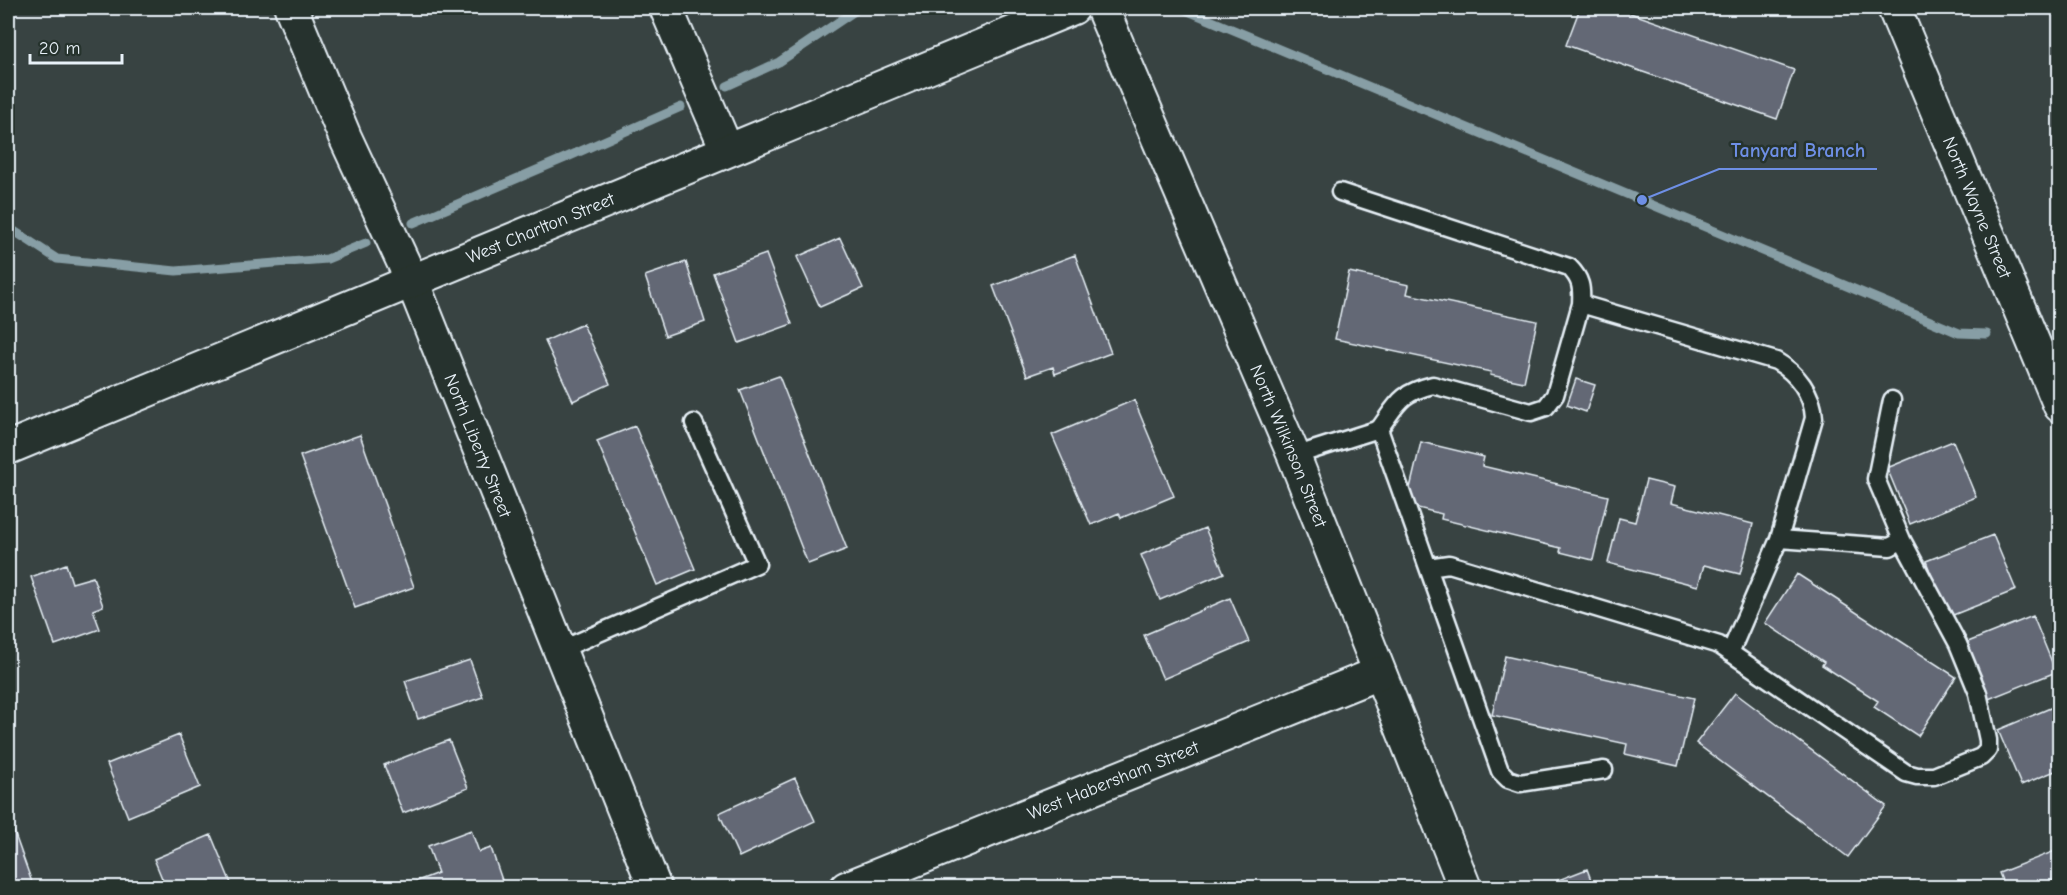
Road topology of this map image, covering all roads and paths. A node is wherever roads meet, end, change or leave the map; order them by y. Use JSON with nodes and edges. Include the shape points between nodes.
{"nodes":[{"id":1,"x":291,"y":8,"type":"edge"},
{"id":2,"x":666,"y":8,"type":"edge"},
{"id":3,"x":1073,"y":8,"type":"edge"},
{"id":4,"x":1102,"y":8,"type":"edge"},
{"id":5,"x":1894,"y":8,"type":"edge"},
{"id":6,"x":727,"y":150,"type":"junction"},
{"id":7,"x":1340,"y":192,"type":"dead end"},
{"id":8,"x":412,"y":281,"type":"junction"},
{"id":9,"x":1581,"y":304,"type":"junction"},
{"id":10,"x":1892,"y":400,"type":"dead end"},
{"id":11,"x":2060,"y":406,"type":"edge"},
{"id":12,"x":694,"y":423,"type":"dead end"},
{"id":13,"x":1379,"y":429,"type":"junction"},
{"id":14,"x":8,"y":448,"type":"edge"},
{"id":15,"x":1294,"y":456,"type":"junction"},
{"id":16,"x":1779,"y":539,"type":"junction"},
{"id":17,"x":1902,"y":540,"type":"junction"},
{"id":18,"x":1428,"y":567,"type":"junction"},
{"id":19,"x":560,"y":650,"type":"junction"},
{"id":20,"x":1730,"y":653,"type":"junction"},
{"id":21,"x":1379,"y":673,"type":"junction"},
{"id":22,"x":1604,"y":770,"type":"dead end"},
{"id":23,"x":655,"y":888,"type":"edge"},
{"id":24,"x":846,"y":888,"type":"edge"},
{"id":25,"x":1465,"y":888,"type":"edge"}],
"edges":[{"from":1,"to":8,"type":"street","name":"North Liberty Street"},
{"from":2,"to":6,"type":"street"},
{"from":3,"to":6,"type":"street","name":"West Charlton Street"},
{"from":4,"to":15,"type":"street","name":"North Wilkinson Street"},
{"from":5,"to":11,"type":"street","name":"North Wayne Street"},
{"from":6,"to":8,"type":"street","name":"West Charlton Street"},
{"from":7,"to":9,"type":"lane","via":[[1569,267],[1582,287]]},
{"from":8,"to":14,"type":"street","name":"West Charlton Street"},
{"from":8,"to":19,"type":"street","name":"North Liberty Street"},
{"from":9,"to":13,"type":"lane","via":[[1555,395],[1546,407],[1531,412],[1433,385],[1404,395]]},
{"from":9,"to":16,"type":"lane","via":[[1776,361],[1788,368],[1809,394],[1814,418]]},
{"from":10,"to":17,"type":"lane","via":[[1876,479]]},
{"from":12,"to":19,"type":"lane","via":[[757,564]]},
{"from":13,"to":15,"type":"lane"},
{"from":13,"to":18,"type":"lane"},
{"from":15,"to":21,"type":"street","name":"North Wilkinson Street"},
{"from":16,"to":17,"type":"lane","via":[[1890,548]]},
{"from":16,"to":20,"type":"lane"},
{"from":17,"to":20,"type":"lane","via":[[1958,644],[1978,693],[1988,740],[1988,750],[1980,757],[1934,776],[1906,772]]},
{"from":18,"to":20,"type":"lane","via":[[1449,564],[1719,645]]},
{"from":18,"to":22,"type":"lane","via":[[1500,771],[1520,783]]},
{"from":19,"to":23,"type":"street","name":"North Liberty Street"},
{"from":21,"to":24,"type":"street","name":"West Habersham Street"},
{"from":21,"to":25,"type":"street","name":"North Wilkinson Street"}]}
